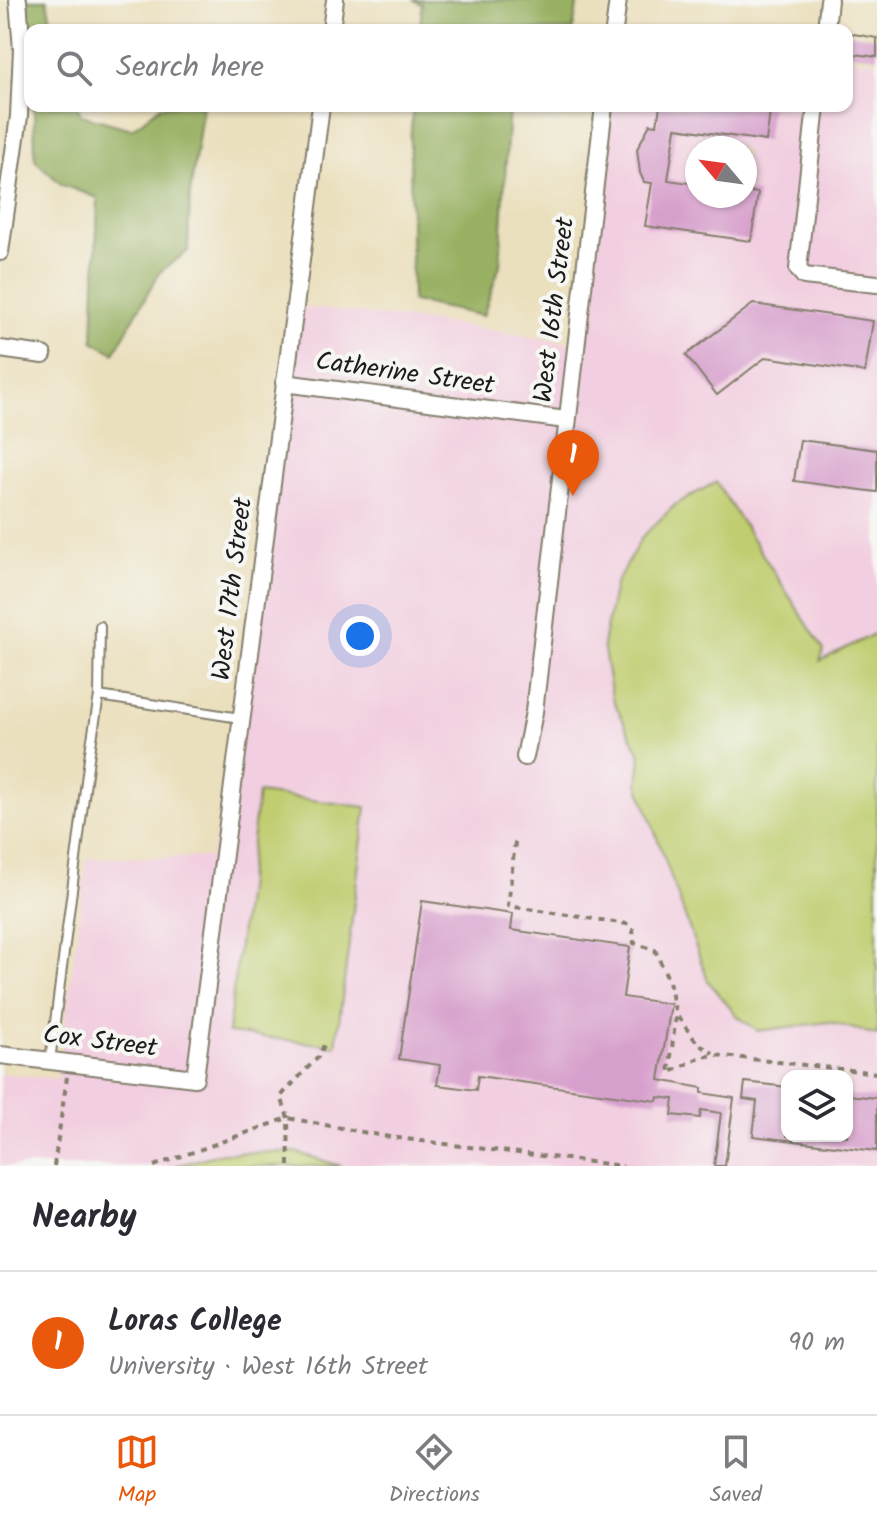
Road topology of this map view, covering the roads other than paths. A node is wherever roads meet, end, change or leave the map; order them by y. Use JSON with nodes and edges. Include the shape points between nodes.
{"nodes":[{"id":1,"x":18,"y":0,"type":"edge"},
{"id":2,"x":618,"y":0,"type":"edge"},
{"id":3,"x":829,"y":0,"type":"edge"},
{"id":4,"x":615,"y":24,"type":"edge"},
{"id":5,"x":827,"y":24,"type":"edge"},
{"id":6,"x":320,"y":112,"type":"edge"},
{"id":7,"x":603,"y":112,"type":"edge"},
{"id":8,"x":815,"y":112,"type":"edge"},
{"id":9,"x":0,"y":252,"type":"edge"},
{"id":10,"x":877,"y":284,"type":"edge"},
{"id":11,"x":0,"y":349,"type":"edge"},
{"id":12,"x":43,"y":355,"type":"dead end"},
{"id":13,"x":284,"y":383,"type":"junction"},
{"id":14,"x":566,"y":420,"type":"junction"},
{"id":15,"x":100,"y":626,"type":"dead end"},
{"id":16,"x":99,"y":696,"type":"junction"},
{"id":17,"x":240,"y":718,"type":"junction"},
{"id":18,"x":525,"y":757,"type":"dead end"},
{"id":19,"x":0,"y":1055,"type":"edge"},
{"id":20,"x":50,"y":1061,"type":"junction"},
{"id":21,"x":195,"y":1078,"type":"joint"}],
"edges":[{"from":1,"to":9,"type":"street","via":[[19,116]]},
{"from":2,"to":4,"type":"street"},
{"from":3,"to":5,"type":"street"},
{"from":6,"to":13,"type":"street","name":"West 17th Street"},
{"from":7,"to":14,"type":"street","name":"West 16th Street"},
{"from":8,"to":10,"type":"street","via":[[798,269],[804,276]]},
{"from":11,"to":12,"type":"street"},
{"from":13,"to":14,"type":"street","name":"Catherine Street"},
{"from":13,"to":17,"type":"street","name":"West 17th Street"},
{"from":14,"to":18,"type":"street","name":"West 16th Street"},
{"from":15,"to":16,"type":"lane"},
{"from":16,"to":17,"type":"lane"},
{"from":16,"to":20,"type":"lane"},
{"from":17,"to":21,"type":"street","name":"West 17th Street"},
{"from":19,"to":20,"type":"street","name":"Cox Street"},
{"from":20,"to":21,"type":"street","name":"Cox Street"}]}
